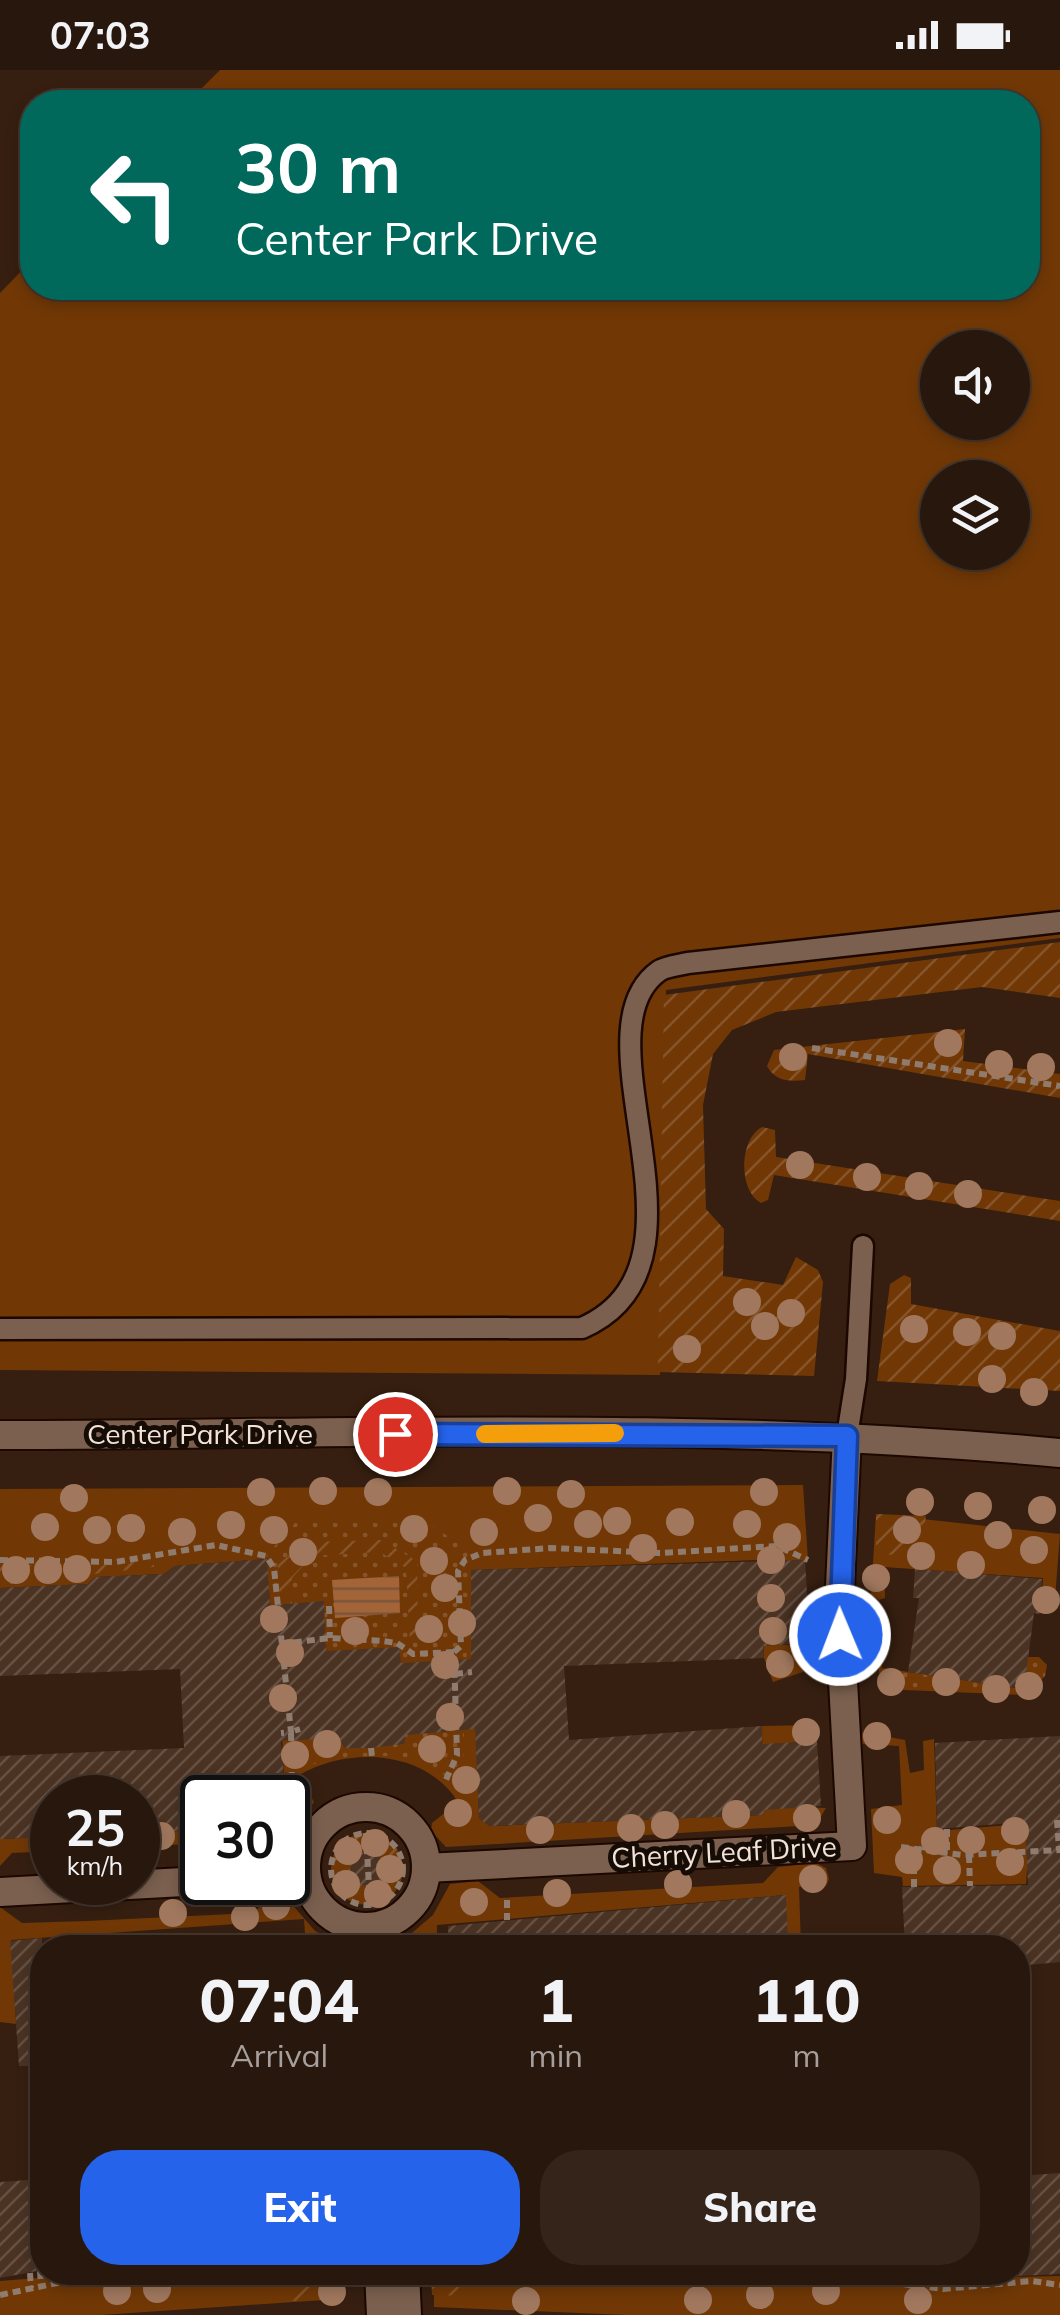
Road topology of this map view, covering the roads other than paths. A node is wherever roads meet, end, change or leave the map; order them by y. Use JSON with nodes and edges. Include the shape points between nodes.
{"nodes":[{"id":1,"x":1060,"y":922,"type":"edge"},
{"id":2,"x":863,"y":1246,"type":"dead end"},
{"id":3,"x":0,"y":1329,"type":"edge"},
{"id":4,"x":0,"y":1435,"type":"edge"},
{"id":5,"x":847,"y":1436,"type":"junction"},
{"id":6,"x":1060,"y":1453,"type":"edge"},
{"id":7,"x":310,"y":1852,"type":"edge"},
{"id":8,"x":426,"y":1868,"type":"junction"},
{"id":9,"x":180,"y":1883,"type":"edge"},
{"id":10,"x":0,"y":1892,"type":"edge"},
{"id":11,"x":310,"y":1893,"type":"edge"},
{"id":12,"x":374,"y":1930,"type":"edge"},
{"id":13,"x":380,"y":2285,"type":"edge"},
{"id":14,"x":406,"y":2285,"type":"edge"},
{"id":15,"x":381,"y":2315,"type":"edge"},
{"id":16,"x":407,"y":2315,"type":"edge"}],
"edges":[{"from":1,"to":3,"type":"lane","via":[[659,970],[630,1025],[646,1190],[638,1275],[625,1300],[582,1328]]},
{"from":2,"to":5,"type":"lane"},
{"from":4,"to":5,"type":"street","name":"Center Park Drive"},
{"from":5,"to":6,"type":"street","name":"Center Park Drive"},
{"from":5,"to":8,"type":"street","name":"Cherry Leaf Drive","via":[[839,1608],[852,1846]]},
{"from":7,"to":8,"type":"street","via":[[320,1829],[343,1812],[382,1809],[409,1825]]},
{"from":8,"to":12,"type":"street","via":[[412,1906]]},
{"from":9,"to":10,"type":"street"},
{"from":11,"to":12,"type":"street","via":[[344,1924]]},
{"from":13,"to":15,"type":"street"},
{"from":14,"to":16,"type":"street"}]}
